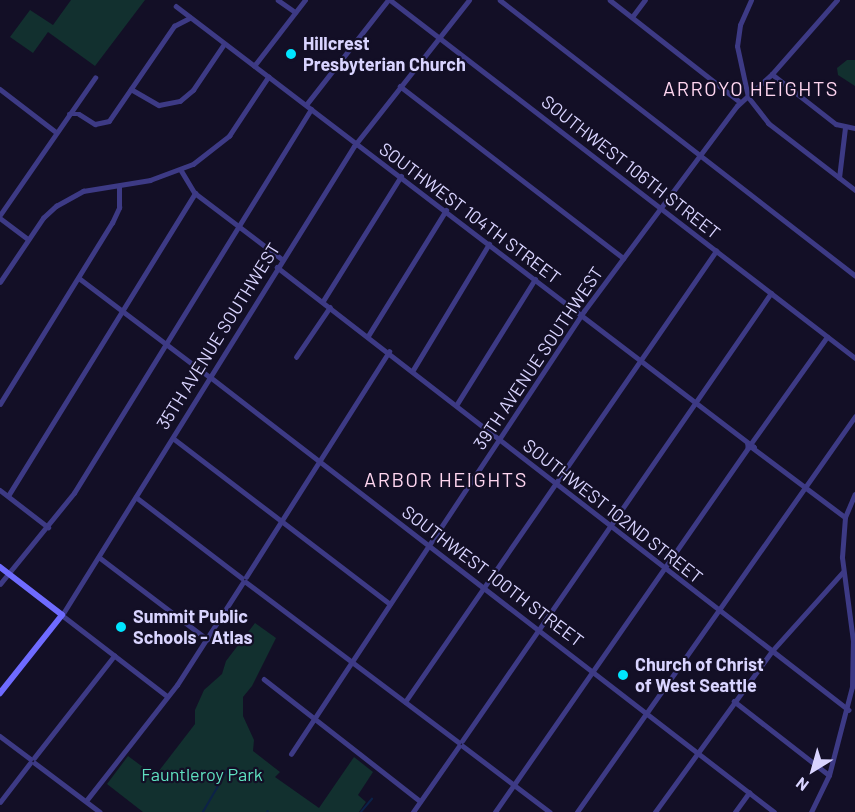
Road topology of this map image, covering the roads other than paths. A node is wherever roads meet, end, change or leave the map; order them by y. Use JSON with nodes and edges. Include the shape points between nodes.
{"nodes":[{"id":1,"x":279,"y":0,"type":"edge"},
{"id":2,"x":305,"y":0,"type":"edge"},
{"id":3,"x":389,"y":0,"type":"edge"},
{"id":4,"x":469,"y":0,"type":"edge"},
{"id":5,"x":500,"y":0,"type":"edge"},
{"id":6,"x":610,"y":0,"type":"edge"},
{"id":7,"x":645,"y":0,"type":"edge"},
{"id":8,"x":751,"y":0,"type":"edge"},
{"id":9,"x":837,"y":0,"type":"edge"},
{"id":10,"x":176,"y":6,"type":"dead end"},
{"id":11,"x":295,"y":12,"type":"junction"},
{"id":12,"x":632,"y":17,"type":"junction"},
{"id":13,"x":190,"y":18,"type":"junction"},
{"id":14,"x":438,"y":38,"type":"junction"},
{"id":15,"x":224,"y":44,"type":"junction"},
{"id":16,"x":254,"y":66,"type":"junction"},
{"id":17,"x":772,"y":74,"type":"junction"},
{"id":18,"x":268,"y":77,"type":"junction"},
{"id":19,"x":95,"y":78,"type":"dead end"},
{"id":20,"x":400,"y":86,"type":"junction"},
{"id":21,"x":0,"y":89,"type":"edge"},
{"id":22,"x":131,"y":89,"type":"junction"},
{"id":23,"x":748,"y":97,"type":"junction"},
{"id":24,"x":740,"y":102,"type":"junction"},
{"id":25,"x":306,"y":105,"type":"junction"},
{"id":26,"x":311,"y":109,"type":"junction"},
{"id":27,"x":69,"y":114,"type":"junction"},
{"id":28,"x":845,"y":128,"type":"junction"},
{"id":29,"x":855,"y":128,"type":"edge"},
{"id":30,"x":56,"y":132,"type":"junction"},
{"id":31,"x":356,"y":143,"type":"junction"},
{"id":32,"x":701,"y":153,"type":"junction"},
{"id":33,"x":181,"y":170,"type":"junction"},
{"id":34,"x":401,"y":176,"type":"junction"},
{"id":35,"x":839,"y":178,"type":"junction"},
{"id":36,"x":119,"y":187,"type":"junction"},
{"id":37,"x":855,"y":190,"type":"edge"},
{"id":38,"x":195,"y":193,"type":"junction"},
{"id":39,"x":660,"y":208,"type":"junction"},
{"id":40,"x":446,"y":210,"type":"junction"},
{"id":41,"x":0,"y":216,"type":"edge"},
{"id":42,"x":239,"y":226,"type":"junction"},
{"id":43,"x":28,"y":239,"type":"junction"},
{"id":44,"x":489,"y":244,"type":"junction"},
{"id":45,"x":716,"y":251,"type":"junction"},
{"id":46,"x":622,"y":258,"type":"junction"},
{"id":47,"x":282,"y":259,"type":"junction"},
{"id":48,"x":277,"y":267,"type":"junction"},
{"id":49,"x":855,"y":275,"type":"edge"},
{"id":50,"x":79,"y":278,"type":"junction"},
{"id":51,"x":535,"y":279,"type":"junction"},
{"id":52,"x":0,"y":282,"type":"edge"},
{"id":53,"x":771,"y":293,"type":"junction"},
{"id":54,"x":322,"y":301,"type":"junction"},
{"id":55,"x":330,"y":307,"type":"junction"},
{"id":56,"x":122,"y":311,"type":"junction"},
{"id":57,"x":581,"y":315,"type":"junction"},
{"id":58,"x":368,"y":336,"type":"junction"},
{"id":59,"x":827,"y":337,"type":"junction"},
{"id":60,"x":166,"y":344,"type":"junction"},
{"id":61,"x":389,"y":352,"type":"junction"},
{"id":62,"x":296,"y":357,"type":"dead end"},
{"id":63,"x":855,"y":358,"type":"edge"},
{"id":64,"x":639,"y":360,"type":"junction"},
{"id":65,"x":413,"y":370,"type":"junction"},
{"id":66,"x":210,"y":377,"type":"junction"},
{"id":67,"x":695,"y":403,"type":"junction"},
{"id":68,"x":0,"y":404,"type":"edge"},
{"id":69,"x":457,"y":404,"type":"junction"},
{"id":70,"x":855,"y":417,"type":"edge"},
{"id":71,"x":173,"y":438,"type":"junction"},
{"id":72,"x":499,"y":438,"type":"junction"},
{"id":73,"x":750,"y":445,"type":"junction"},
{"id":74,"x":319,"y":461,"type":"junction"},
{"id":75,"x":554,"y":483,"type":"junction"},
{"id":76,"x":805,"y":488,"type":"junction"},
{"id":77,"x":0,"y":490,"type":"edge"},
{"id":78,"x":855,"y":494,"type":"edge"},
{"id":79,"x":8,"y":496,"type":"junction"},
{"id":80,"x":136,"y":497,"type":"junction"},
{"id":81,"x":845,"y":517,"type":"junction"},
{"id":82,"x":282,"y":521,"type":"junction"},
{"id":83,"x":609,"y":525,"type":"junction"},
{"id":84,"x":48,"y":527,"type":"junction"},
{"id":85,"x":429,"y":546,"type":"junction"},
{"id":86,"x":99,"y":557,"type":"junction"},
{"id":87,"x":0,"y":567,"type":"edge"},
{"id":88,"x":664,"y":568,"type":"junction"},
{"id":89,"x":843,"y":572,"type":"junction"},
{"id":90,"x":8,"y":574,"type":"junction"},
{"id":91,"x":244,"y":580,"type":"junction"},
{"id":92,"x":0,"y":584,"type":"edge"},
{"id":93,"x":483,"y":587,"type":"junction"},
{"id":94,"x":390,"y":604,"type":"junction"},
{"id":95,"x":719,"y":611,"type":"junction"},
{"id":96,"x":62,"y":615,"type":"junction"},
{"id":97,"x":538,"y":629,"type":"junction"},
{"id":98,"x":207,"y":639,"type":"junction"},
{"id":99,"x":772,"y":651,"type":"junction"},
{"id":100,"x":114,"y":656,"type":"junction"},
{"id":101,"x":351,"y":661,"type":"junction"},
{"id":102,"x":593,"y":671,"type":"junction"},
{"id":103,"x":264,"y":679,"type":"dead end"},
{"id":104,"x":0,"y":693,"type":"edge"},
{"id":105,"x":167,"y":696,"type":"junction"},
{"id":106,"x":734,"y":701,"type":"junction"},
{"id":107,"x":405,"y":702,"type":"junction"},
{"id":108,"x":849,"y":710,"type":"junction"},
{"id":109,"x":647,"y":713,"type":"junction"},
{"id":110,"x":314,"y":718,"type":"junction"},
{"id":111,"x":0,"y":736,"type":"edge"},
{"id":112,"x":460,"y":744,"type":"junction"},
{"id":113,"x":697,"y":753,"type":"junction"},
{"id":114,"x":291,"y":754,"type":"dead end"},
{"id":115,"x":32,"y":761,"type":"junction"},
{"id":116,"x":829,"y":775,"type":"junction"},
{"id":117,"x":514,"y":784,"type":"junction"},
{"id":118,"x":749,"y":793,"type":"junction"},
{"id":119,"x":86,"y":801,"type":"junction"},
{"id":120,"x":420,"y":801,"type":"junction"},
{"id":121,"x":0,"y":802,"type":"edge"},
{"id":122,"x":100,"y":812,"type":"edge"},
{"id":123,"x":413,"y":812,"type":"edge"},
{"id":124,"x":495,"y":812,"type":"edge"},
{"id":125,"x":550,"y":812,"type":"edge"},
{"id":126,"x":577,"y":812,"type":"edge"},
{"id":127,"x":655,"y":812,"type":"edge"},
{"id":128,"x":735,"y":812,"type":"edge"},
{"id":129,"x":774,"y":812,"type":"edge"},
{"id":130,"x":811,"y":812,"type":"edge"}],
"edges":[{"from":1,"to":11,"type":"street"},
{"from":2,"to":11,"type":"street"},
{"from":3,"to":14,"type":"street","name":"SOUTHWEST 106TH STREET"},
{"from":3,"to":25,"type":"street"},
{"from":4,"to":14,"type":"street","name":"35TH AVENUE SOUTHWEST"},
{"from":5,"to":32,"type":"street"},
{"from":6,"to":12,"type":"street"},
{"from":7,"to":12,"type":"street"},
{"from":8,"to":23,"type":"street","via":[[740,25],[737,46]]},
{"from":9,"to":17,"type":"street","name":"39TH AVENUE SOUTHWEST"},
{"from":10,"to":13,"type":"street","name":"SOUTHWEST 104TH STREET"},
{"from":11,"to":16,"type":"street"},
{"from":12,"to":24,"type":"street"},
{"from":13,"to":15,"type":"street","name":"SOUTHWEST 104TH STREET"},
{"from":13,"to":22,"type":"street","via":[[174,26]]},
{"from":14,"to":20,"type":"street","name":"35TH AVENUE SOUTHWEST"},
{"from":14,"to":39,"type":"street","name":"SOUTHWEST 106TH STREET"},
{"from":15,"to":16,"type":"street","name":"SOUTHWEST 104TH STREET"},
{"from":15,"to":22,"type":"street","via":[[188,95],[171,105],[159,105]]},
{"from":16,"to":18,"type":"street","name":"SOUTHWEST 104TH STREET"},
{"from":17,"to":23,"type":"street","name":"39TH AVENUE SOUTHWEST"},
{"from":17,"to":28,"type":"street"},
{"from":18,"to":25,"type":"street","name":"SOUTHWEST 104TH STREET"},
{"from":18,"to":33,"type":"street","via":[[229,136],[205,157]]},
{"from":19,"to":27,"type":"street"},
{"from":20,"to":31,"type":"street","name":"35TH AVENUE SOUTHWEST"},
{"from":20,"to":46,"type":"street"},
{"from":21,"to":30,"type":"street"},
{"from":22,"to":27,"type":"street","via":[[104,124]]},
{"from":23,"to":24,"type":"street","name":"39TH AVENUE SOUTHWEST"},
{"from":23,"to":35,"type":"street","via":[[768,123]]},
{"from":24,"to":32,"type":"street","name":"39TH AVENUE SOUTHWEST"},
{"from":25,"to":26,"type":"street","name":"SOUTHWEST 104TH STREET"},
{"from":26,"to":31,"type":"street","name":"SOUTHWEST 104TH STREET"},
{"from":26,"to":42,"type":"street"},
{"from":27,"to":30,"type":"street"},
{"from":28,"to":29,"type":"street"},
{"from":28,"to":35,"type":"street"},
{"from":30,"to":41,"type":"street"},
{"from":31,"to":34,"type":"street","name":"SOUTHWEST 104TH STREET"},
{"from":31,"to":47,"type":"street","name":"35TH AVENUE SOUTHWEST"},
{"from":32,"to":39,"type":"street","name":"39TH AVENUE SOUTHWEST"},
{"from":32,"to":49,"type":"street"},
{"from":33,"to":36,"type":"street"},
{"from":33,"to":38,"type":"street"},
{"from":34,"to":40,"type":"street","name":"SOUTHWEST 104TH STREET"},
{"from":34,"to":54,"type":"street"},
{"from":35,"to":37,"type":"street"},
{"from":36,"to":43,"type":"street","via":[[73,195],[48,212]]},
{"from":36,"to":50,"type":"street","via":[[117,215]]},
{"from":38,"to":42,"type":"street"},
{"from":38,"to":56,"type":"street"},
{"from":39,"to":45,"type":"street","name":"SOUTHWEST 106TH STREET"},
{"from":39,"to":46,"type":"street","name":"39TH AVENUE SOUTHWEST"},
{"from":40,"to":44,"type":"street","name":"SOUTHWEST 104TH STREET"},
{"from":40,"to":58,"type":"street"},
{"from":41,"to":43,"type":"street"},
{"from":42,"to":47,"type":"street"},
{"from":42,"to":60,"type":"street"},
{"from":43,"to":52,"type":"street"},
{"from":44,"to":51,"type":"street","name":"SOUTHWEST 104TH STREET"},
{"from":44,"to":65,"type":"street"},
{"from":45,"to":53,"type":"street","name":"SOUTHWEST 106TH STREET"},
{"from":45,"to":64,"type":"street"},
{"from":46,"to":57,"type":"street","name":"39TH AVENUE SOUTHWEST"},
{"from":47,"to":48,"type":"street","name":"35TH AVENUE SOUTHWEST"},
{"from":48,"to":54,"type":"street","name":"SOUTHWEST 102ND STREET"},
{"from":48,"to":66,"type":"street","name":"35TH AVENUE SOUTHWEST"},
{"from":50,"to":56,"type":"street","name":"SOUTHWEST 100TH STREET"},
{"from":50,"to":68,"type":"street"},
{"from":51,"to":57,"type":"street","name":"SOUTHWEST 104TH STREET"},
{"from":51,"to":69,"type":"street"},
{"from":53,"to":59,"type":"street","name":"SOUTHWEST 106TH STREET"},
{"from":53,"to":67,"type":"street"},
{"from":54,"to":55,"type":"street","name":"SOUTHWEST 102ND STREET"},
{"from":55,"to":58,"type":"street","name":"SOUTHWEST 102ND STREET"},
{"from":55,"to":62,"type":"street"},
{"from":56,"to":60,"type":"street","name":"SOUTHWEST 100TH STREET"},
{"from":56,"to":79,"type":"street"},
{"from":57,"to":64,"type":"street","name":"SOUTHWEST 104TH STREET"},
{"from":57,"to":72,"type":"street","name":"39TH AVENUE SOUTHWEST"},
{"from":58,"to":61,"type":"street","name":"SOUTHWEST 102ND STREET"},
{"from":59,"to":63,"type":"street","name":"SOUTHWEST 106TH STREET"},
{"from":59,"to":73,"type":"street"},
{"from":60,"to":66,"type":"street","name":"SOUTHWEST 100TH STREET"},
{"from":60,"to":84,"type":"street","via":[[74,493]]},
{"from":61,"to":65,"type":"street","name":"SOUTHWEST 102ND STREET"},
{"from":61,"to":74,"type":"street"},
{"from":64,"to":67,"type":"street","name":"SOUTHWEST 104TH STREET"},
{"from":64,"to":75,"type":"street"},
{"from":65,"to":69,"type":"street","name":"SOUTHWEST 102ND STREET"},
{"from":66,"to":71,"type":"street","name":"35TH AVENUE SOUTHWEST"},
{"from":66,"to":74,"type":"street","name":"SOUTHWEST 100TH STREET"},
{"from":67,"to":73,"type":"street","name":"SOUTHWEST 104TH STREET"},
{"from":67,"to":83,"type":"street"},
{"from":69,"to":72,"type":"street","name":"SOUTHWEST 102ND STREET"},
{"from":70,"to":76,"type":"street"},
{"from":71,"to":80,"type":"street","name":"35TH AVENUE SOUTHWEST"},
{"from":71,"to":82,"type":"street"},
{"from":72,"to":75,"type":"street","name":"SOUTHWEST 102ND STREET"},
{"from":72,"to":85,"type":"street","name":"39TH AVENUE SOUTHWEST"},
{"from":73,"to":76,"type":"street","name":"SOUTHWEST 104TH STREET"},
{"from":73,"to":88,"type":"street"},
{"from":74,"to":82,"type":"street"},
{"from":74,"to":85,"type":"street","name":"SOUTHWEST 100TH STREET"},
{"from":75,"to":83,"type":"street","name":"SOUTHWEST 102ND STREET"},
{"from":75,"to":93,"type":"street"},
{"from":76,"to":81,"type":"street","name":"SOUTHWEST 104TH STREET"},
{"from":76,"to":95,"type":"street"},
{"from":77,"to":79,"type":"street"},
{"from":78,"to":81,"type":"street"},
{"from":79,"to":84,"type":"street"},
{"from":80,"to":86,"type":"street","name":"35TH AVENUE SOUTHWEST"},
{"from":80,"to":91,"type":"street"},
{"from":81,"to":89,"type":"street"},
{"from":82,"to":91,"type":"street"},
{"from":82,"to":94,"type":"street"},
{"from":83,"to":88,"type":"street","name":"SOUTHWEST 102ND STREET"},
{"from":83,"to":97,"type":"street"},
{"from":84,"to":90,"type":"street"},
{"from":85,"to":93,"type":"street","name":"SOUTHWEST 100TH STREET"},
{"from":85,"to":94,"type":"street","name":"39TH AVENUE SOUTHWEST"},
{"from":86,"to":96,"type":"street","name":"35TH AVENUE SOUTHWEST"},
{"from":86,"to":98,"type":"street"},
{"from":87,"to":90,"type":"main road"},
{"from":88,"to":95,"type":"street","name":"SOUTHWEST 102ND STREET"},
{"from":88,"to":102,"type":"street"},
{"from":89,"to":99,"type":"street"},
{"from":89,"to":108,"type":"street","via":[[854,656]]},
{"from":90,"to":92,"type":"street"},
{"from":90,"to":96,"type":"main road"},
{"from":91,"to":98,"type":"street"},
{"from":91,"to":101,"type":"street"},
{"from":93,"to":97,"type":"street","name":"SOUTHWEST 100TH STREET"},
{"from":93,"to":107,"type":"street"},
{"from":94,"to":101,"type":"street","name":"39TH AVENUE SOUTHWEST"},
{"from":95,"to":99,"type":"street","name":"SOUTHWEST 102ND STREET"},
{"from":95,"to":109,"type":"street"},
{"from":96,"to":100,"type":"street"},
{"from":96,"to":104,"type":"main road","name":"35TH AVENUE SOUTHWEST"},
{"from":97,"to":102,"type":"street","name":"SOUTHWEST 100TH STREET"},
{"from":97,"to":112,"type":"street"},
{"from":98,"to":105,"type":"street"},
{"from":99,"to":106,"type":"street"},
{"from":99,"to":108,"type":"street","name":"SOUTHWEST 102ND STREET"},
{"from":100,"to":105,"type":"street"},
{"from":100,"to":115,"type":"street"},
{"from":101,"to":107,"type":"street"},
{"from":101,"to":110,"type":"street","name":"39TH AVENUE SOUTHWEST"},
{"from":102,"to":109,"type":"street","name":"SOUTHWEST 100TH STREET"},
{"from":102,"to":117,"type":"street"},
{"from":103,"to":110,"type":"street"},
{"from":105,"to":119,"type":"street"},
{"from":106,"to":113,"type":"street"},
{"from":106,"to":116,"type":"street"},
{"from":107,"to":112,"type":"street"},
{"from":108,"to":116,"type":"street"},
{"from":109,"to":113,"type":"street","name":"SOUTHWEST 100TH STREET"},
{"from":109,"to":126,"type":"street"},
{"from":110,"to":114,"type":"street","name":"39TH AVENUE SOUTHWEST"},
{"from":110,"to":120,"type":"street"},
{"from":111,"to":115,"type":"street"},
{"from":112,"to":117,"type":"street"},
{"from":112,"to":120,"type":"street"},
{"from":113,"to":118,"type":"street","name":"SOUTHWEST 100TH STREET"},
{"from":113,"to":127,"type":"street"},
{"from":115,"to":119,"type":"street"},
{"from":115,"to":121,"type":"street"},
{"from":116,"to":130,"type":"street"},
{"from":117,"to":124,"type":"street"},
{"from":117,"to":125,"type":"street"},
{"from":118,"to":128,"type":"street"},
{"from":118,"to":129,"type":"street","name":"SOUTHWEST 100TH STREET"},
{"from":119,"to":122,"type":"street"},
{"from":120,"to":123,"type":"street"}]}
